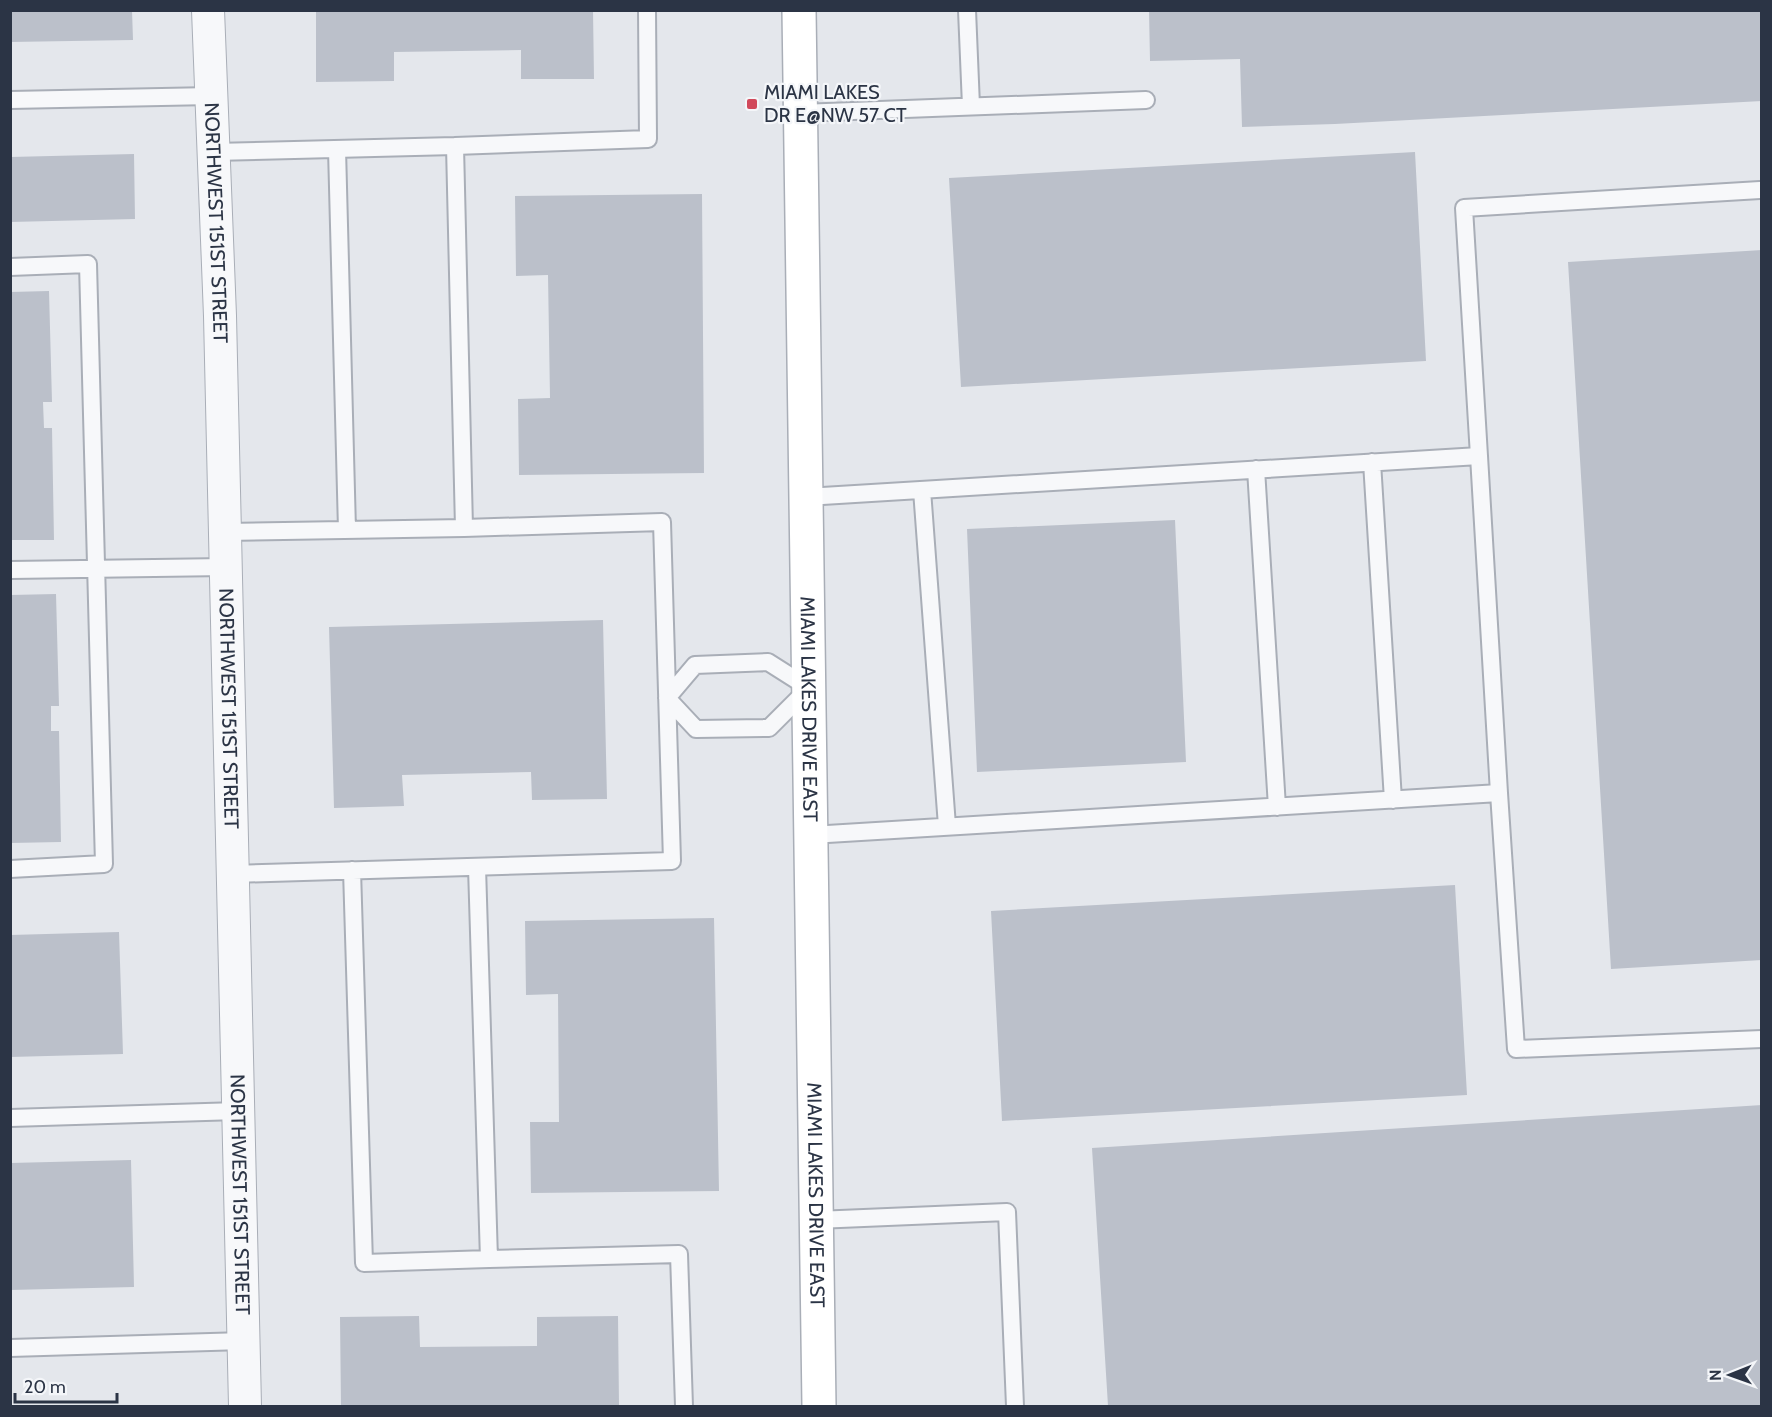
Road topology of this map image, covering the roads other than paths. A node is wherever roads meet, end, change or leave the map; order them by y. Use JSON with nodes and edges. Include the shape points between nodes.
{"nodes":[{"id":1,"x":208,"y":10,"type":"edge"},
{"id":2,"x":647,"y":10,"type":"edge"},
{"id":3,"x":799,"y":10,"type":"edge"},
{"id":4,"x":967,"y":10,"type":"edge"},
{"id":5,"x":212,"y":96,"type":"junction"},
{"id":6,"x":10,"y":100,"type":"edge"},
{"id":7,"x":1146,"y":100,"type":"dead end"},
{"id":8,"x":971,"y":106,"type":"junction"},
{"id":9,"x":800,"y":113,"type":"junction"},
{"id":10,"x":455,"y":146,"type":"junction"},
{"id":11,"x":337,"y":149,"type":"junction"},
{"id":12,"x":214,"y":152,"type":"junction"},
{"id":13,"x":1760,"y":190,"type":"dead end"},
{"id":14,"x":10,"y":267,"type":"edge"},
{"id":15,"x":1479,"y":456,"type":"junction"},
{"id":16,"x":1372,"y":462,"type":"junction"},
{"id":17,"x":1256,"y":469,"type":"junction"},
{"id":18,"x":922,"y":490,"type":"junction"},
{"id":19,"x":806,"y":497,"type":"junction"},
{"id":20,"x":464,"y":528,"type":"junction"},
{"id":21,"x":347,"y":530,"type":"junction"},
{"id":22,"x":225,"y":532,"type":"junction"},
{"id":23,"x":226,"y":567,"type":"junction"},
{"id":24,"x":96,"y":568,"type":"junction"},
{"id":25,"x":10,"y":570,"type":"edge"},
{"id":26,"x":809,"y":688,"type":"junction"},
{"id":27,"x":667,"y":698,"type":"junction"},
{"id":28,"x":1499,"y":793,"type":"junction"},
{"id":29,"x":1393,"y":800,"type":"junction"},
{"id":30,"x":1277,"y":807,"type":"junction"},
{"id":31,"x":947,"y":826,"type":"junction"},
{"id":32,"x":811,"y":835,"type":"junction"},
{"id":33,"x":477,"y":867,"type":"junction"},
{"id":34,"x":10,"y":869,"type":"edge"},
{"id":35,"x":352,"y":870,"type":"junction"},
{"id":36,"x":233,"y":874,"type":"junction"},
{"id":37,"x":1761,"y":1039,"type":"edge"},
{"id":38,"x":238,"y":1111,"type":"junction"},
{"id":39,"x":10,"y":1118,"type":"edge"},
{"id":40,"x":816,"y":1220,"type":"junction"},
{"id":41,"x":489,"y":1259,"type":"junction"},
{"id":42,"x":244,"y":1341,"type":"junction"},
{"id":43,"x":10,"y":1348,"type":"edge"},
{"id":44,"x":246,"y":1407,"type":"edge"},
{"id":45,"x":684,"y":1407,"type":"edge"},
{"id":46,"x":819,"y":1407,"type":"edge"},
{"id":47,"x":1015,"y":1407,"type":"edge"}],
"edges":[{"from":1,"to":5,"type":"street","name":"NORTHWEST 151ST STREET"},
{"from":2,"to":10,"type":"lane","via":[[648,139]]},
{"from":3,"to":9,"type":"main road","name":"MIAMI LAKES DRIVE EAST"},
{"from":4,"to":8,"type":"lane"},
{"from":5,"to":6,"type":"lane"},
{"from":5,"to":12,"type":"street","name":"NORTHWEST 151ST STREET"},
{"from":7,"to":8,"type":"lane"},
{"from":8,"to":9,"type":"lane"},
{"from":9,"to":19,"type":"main road","name":"MIAMI LAKES DRIVE EAST"},
{"from":10,"to":11,"type":"lane"},
{"from":10,"to":20,"type":"lane"},
{"from":11,"to":12,"type":"lane"},
{"from":11,"to":21,"type":"lane"},
{"from":12,"to":22,"type":"street","name":"NORTHWEST 151ST STREET"},
{"from":13,"to":15,"type":"lane","via":[[1464,208]]},
{"from":14,"to":24,"type":"lane","via":[[88,264]]},
{"from":15,"to":16,"type":"lane"},
{"from":15,"to":28,"type":"lane"},
{"from":16,"to":17,"type":"lane"},
{"from":16,"to":29,"type":"lane"},
{"from":17,"to":18,"type":"lane"},
{"from":17,"to":30,"type":"lane"},
{"from":18,"to":19,"type":"lane"},
{"from":18,"to":31,"type":"lane"},
{"from":19,"to":26,"type":"main road","name":"MIAMI LAKES DRIVE EAST"},
{"from":20,"to":21,"type":"lane"},
{"from":20,"to":27,"type":"lane","via":[[662,522]]},
{"from":21,"to":22,"type":"lane"},
{"from":22,"to":23,"type":"street","name":"NORTHWEST 151ST STREET"},
{"from":23,"to":24,"type":"lane"},
{"from":23,"to":36,"type":"street","name":"NORTHWEST 151ST STREET"},
{"from":24,"to":25,"type":"lane"},
{"from":24,"to":34,"type":"lane","via":[[104,864]]},
{"from":26,"to":27,"type":"lane","via":[[768,662],[695,665]]},
{"from":26,"to":27,"type":"lane","via":[[769,728],[696,729]]},
{"from":26,"to":32,"type":"main road","name":"MIAMI LAKES DRIVE EAST"},
{"from":27,"to":33,"type":"lane","via":[[672,861]]},
{"from":28,"to":29,"type":"lane"},
{"from":28,"to":37,"type":"lane","via":[[1516,1049]]},
{"from":29,"to":30,"type":"lane"},
{"from":30,"to":31,"type":"lane"},
{"from":31,"to":32,"type":"lane"},
{"from":32,"to":40,"type":"main road","name":"MIAMI LAKES DRIVE EAST"},
{"from":33,"to":35,"type":"lane"},
{"from":33,"to":41,"type":"lane"},
{"from":35,"to":36,"type":"lane"},
{"from":35,"to":41,"type":"lane","via":[[364,1263]]},
{"from":36,"to":38,"type":"street","name":"NORTHWEST 151ST STREET"},
{"from":38,"to":39,"type":"lane"},
{"from":38,"to":42,"type":"street","name":"NORTHWEST 151ST STREET"},
{"from":40,"to":46,"type":"main road","name":"MIAMI LAKES DRIVE EAST"},
{"from":40,"to":47,"type":"lane","via":[[1006,1212]]},
{"from":41,"to":45,"type":"lane","via":[[679,1254]]},
{"from":42,"to":43,"type":"lane"},
{"from":42,"to":44,"type":"street","name":"NORTHWEST 151ST STREET"}]}
